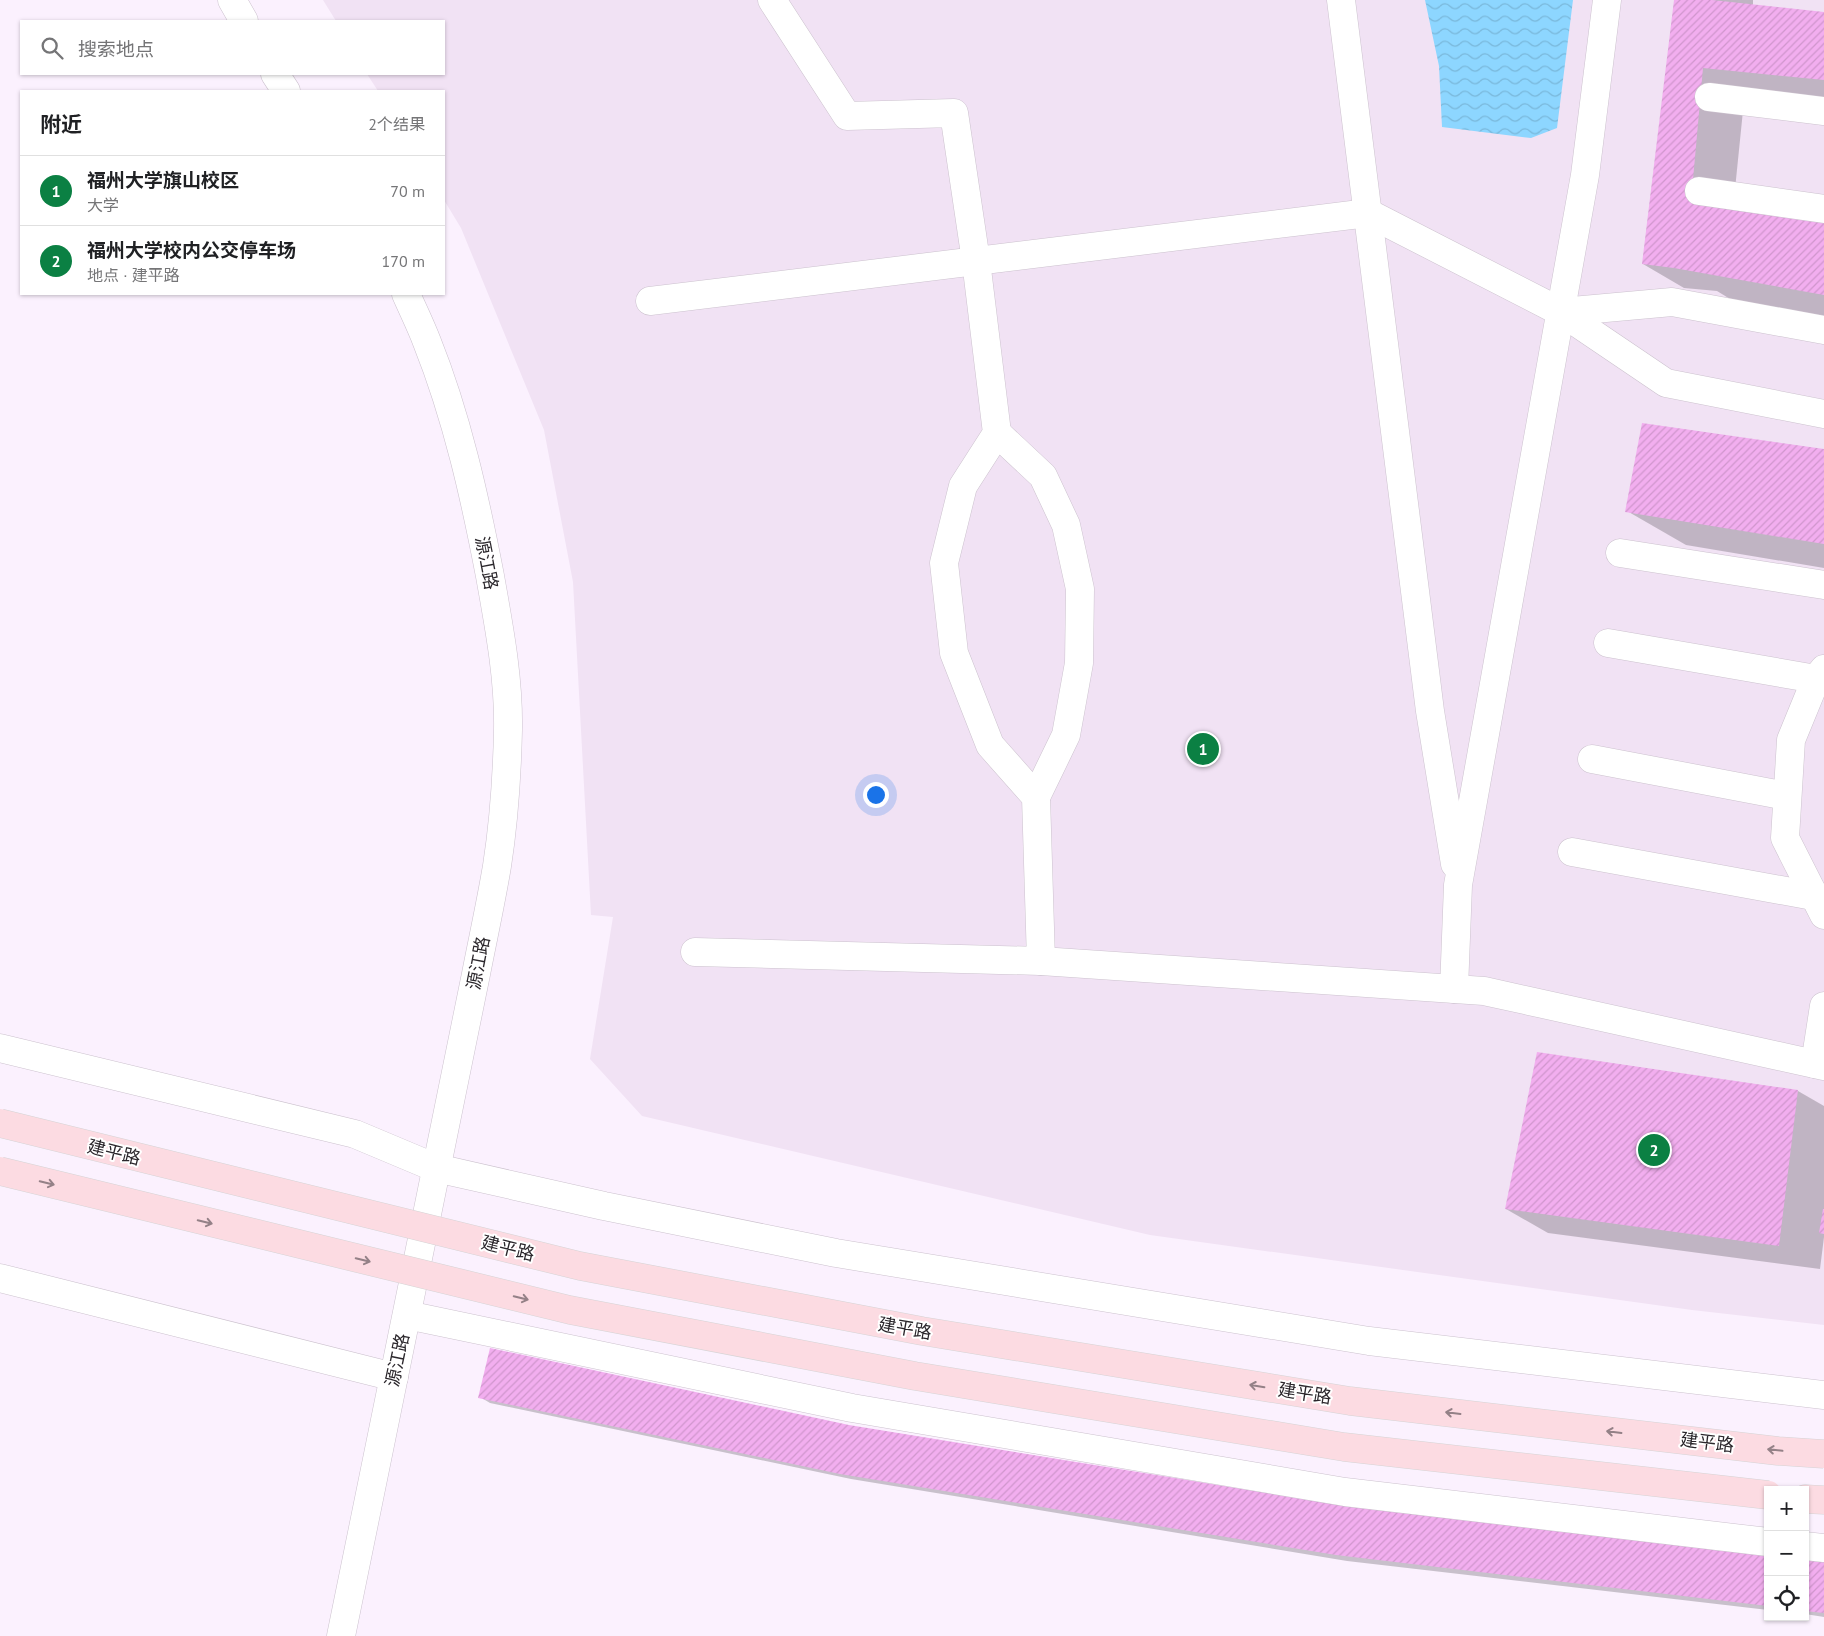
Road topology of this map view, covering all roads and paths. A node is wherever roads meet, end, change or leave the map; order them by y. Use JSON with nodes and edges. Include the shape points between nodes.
{"nodes":[{"id":1,"x":232,"y":0,"type":"edge"},
{"id":2,"x":772,"y":0,"type":"edge"},
{"id":3,"x":1341,"y":0,"type":"edge"},
{"id":4,"x":1607,"y":0,"type":"edge"},
{"id":5,"x":243,"y":20,"type":"edge"},
{"id":6,"x":277,"y":75,"type":"edge"},
{"id":7,"x":285,"y":90,"type":"edge"},
{"id":8,"x":1709,"y":98,"type":"dead end"},
{"id":9,"x":1824,"y":111,"type":"edge"},
{"id":10,"x":1699,"y":191,"type":"dead end"},
{"id":11,"x":1824,"y":209,"type":"edge"},
{"id":12,"x":1368,"y":213,"type":"junction"},
{"id":13,"x":976,"y":262,"type":"junction"},
{"id":14,"x":406,"y":295,"type":"edge"},
{"id":15,"x":650,"y":301,"type":"dead end"},
{"id":16,"x":1561,"y":312,"type":"junction"},
{"id":17,"x":1824,"y":330,"type":"edge"},
{"id":18,"x":1824,"y":414,"type":"edge"},
{"id":19,"x":997,"y":433,"type":"junction"},
{"id":20,"x":1620,"y":553,"type":"dead end"},
{"id":21,"x":1824,"y":585,"type":"edge"},
{"id":22,"x":1608,"y":643,"type":"dead end"},
{"id":23,"x":1820,"y":674,"type":"edge"},
{"id":24,"x":1592,"y":759,"type":"dead end"},
{"id":25,"x":1787,"y":796,"type":"junction"},
{"id":26,"x":1036,"y":797,"type":"junction"},
{"id":27,"x":1572,"y":852,"type":"dead end"},
{"id":28,"x":1458,"y":885,"type":"junction"},
{"id":29,"x":1821,"y":903,"type":"edge"},
{"id":30,"x":695,"y":952,"type":"dead end"},
{"id":31,"x":1041,"y":961,"type":"junction"},
{"id":32,"x":1454,"y":989,"type":"junction"},
{"id":33,"x":1824,"y":1006,"type":"edge"},
{"id":34,"x":0,"y":1048,"type":"edge"},
{"id":35,"x":1820,"y":1065,"type":"edge"},
{"id":36,"x":0,"y":1123,"type":"edge"},
{"id":37,"x":436,"y":1168,"type":"junction"},
{"id":38,"x":0,"y":1171,"type":"edge"},
{"id":39,"x":0,"y":1278,"type":"edge"},
{"id":40,"x":407,"y":1315,"type":"junction"},
{"id":41,"x":394,"y":1377,"type":"junction"},
{"id":42,"x":1824,"y":1395,"type":"edge"},
{"id":43,"x":1824,"y":1454,"type":"edge"},
{"id":44,"x":1764,"y":1495,"type":"edge"},
{"id":45,"x":1809,"y":1498,"type":"edge"},
{"id":46,"x":1824,"y":1500,"type":"edge"},
{"id":47,"x":1764,"y":1542,"type":"edge"},
{"id":48,"x":1809,"y":1546,"type":"edge"},
{"id":49,"x":1824,"y":1548,"type":"edge"},
{"id":50,"x":341,"y":1636,"type":"edge"}],
"edges":[{"from":1,"to":5,"type":"street"},
{"from":2,"to":13,"type":"street","via":[[847,116],[954,113]]},
{"from":3,"to":12,"type":"street"},
{"from":4,"to":16,"type":"street","via":[[1586,175]]},
{"from":6,"to":7,"type":"street"},
{"from":8,"to":9,"type":"street"},
{"from":10,"to":11,"type":"street"},
{"from":12,"to":13,"type":"street"},
{"from":12,"to":16,"type":"street"},
{"from":12,"to":28,"type":"street","via":[[1430,711]]},
{"from":13,"to":15,"type":"street"},
{"from":13,"to":19,"type":"street"},
{"from":14,"to":37,"type":"street","name":"源江路","via":[[428,343],[459,442],[483,541],[506,679],[508,728],[497,866]]},
{"from":16,"to":17,"type":"street","via":[[1672,302]]},
{"from":16,"to":18,"type":"street","via":[[1666,383]]},
{"from":16,"to":28,"type":"street"},
{"from":19,"to":26,"type":"street","via":[[1043,476],[1066,525],[1080,589],[1079,663],[1066,735]]},
{"from":19,"to":26,"type":"street","via":[[963,486],[944,563],[954,653],[990,745]]},
{"from":20,"to":21,"type":"street"},
{"from":22,"to":23,"type":"street"},
{"from":23,"to":25,"type":"street","via":[[1791,740]]},
{"from":24,"to":25,"type":"street"},
{"from":25,"to":29,"type":"street","via":[[1785,838]]},
{"from":26,"to":31,"type":"street"},
{"from":27,"to":29,"type":"street"},
{"from":28,"to":32,"type":"street"},
{"from":30,"to":31,"type":"street"},
{"from":31,"to":32,"type":"street"},
{"from":32,"to":35,"type":"street","via":[[1484,991]]},
{"from":33,"to":35,"type":"street"},
{"from":34,"to":37,"type":"street","via":[[355,1134]]},
{"from":43,"to":36,"type":"main road","name":"建平路","one_way":true,"bridge":true,"via":[[1350,1401],[922,1331],[580,1266]]},
{"from":37,"to":40,"type":"street","name":"源江路"},
{"from":37,"to":42,"type":"street","via":[[836,1253],[1369,1342]]},
{"from":38,"to":44,"type":"main road","one_way":true,"bridge":true,"via":[[570,1310],[915,1376],[1344,1447]]},
{"from":39,"to":41,"type":"street"},
{"from":40,"to":41,"type":"street","name":"源江路"},
{"from":40,"to":47,"type":"street","via":[[852,1408],[1345,1492]]},
{"from":41,"to":50,"type":"street","name":"源江路"},
{"from":45,"to":46,"type":"main road"},
{"from":48,"to":49,"type":"street"}]}
